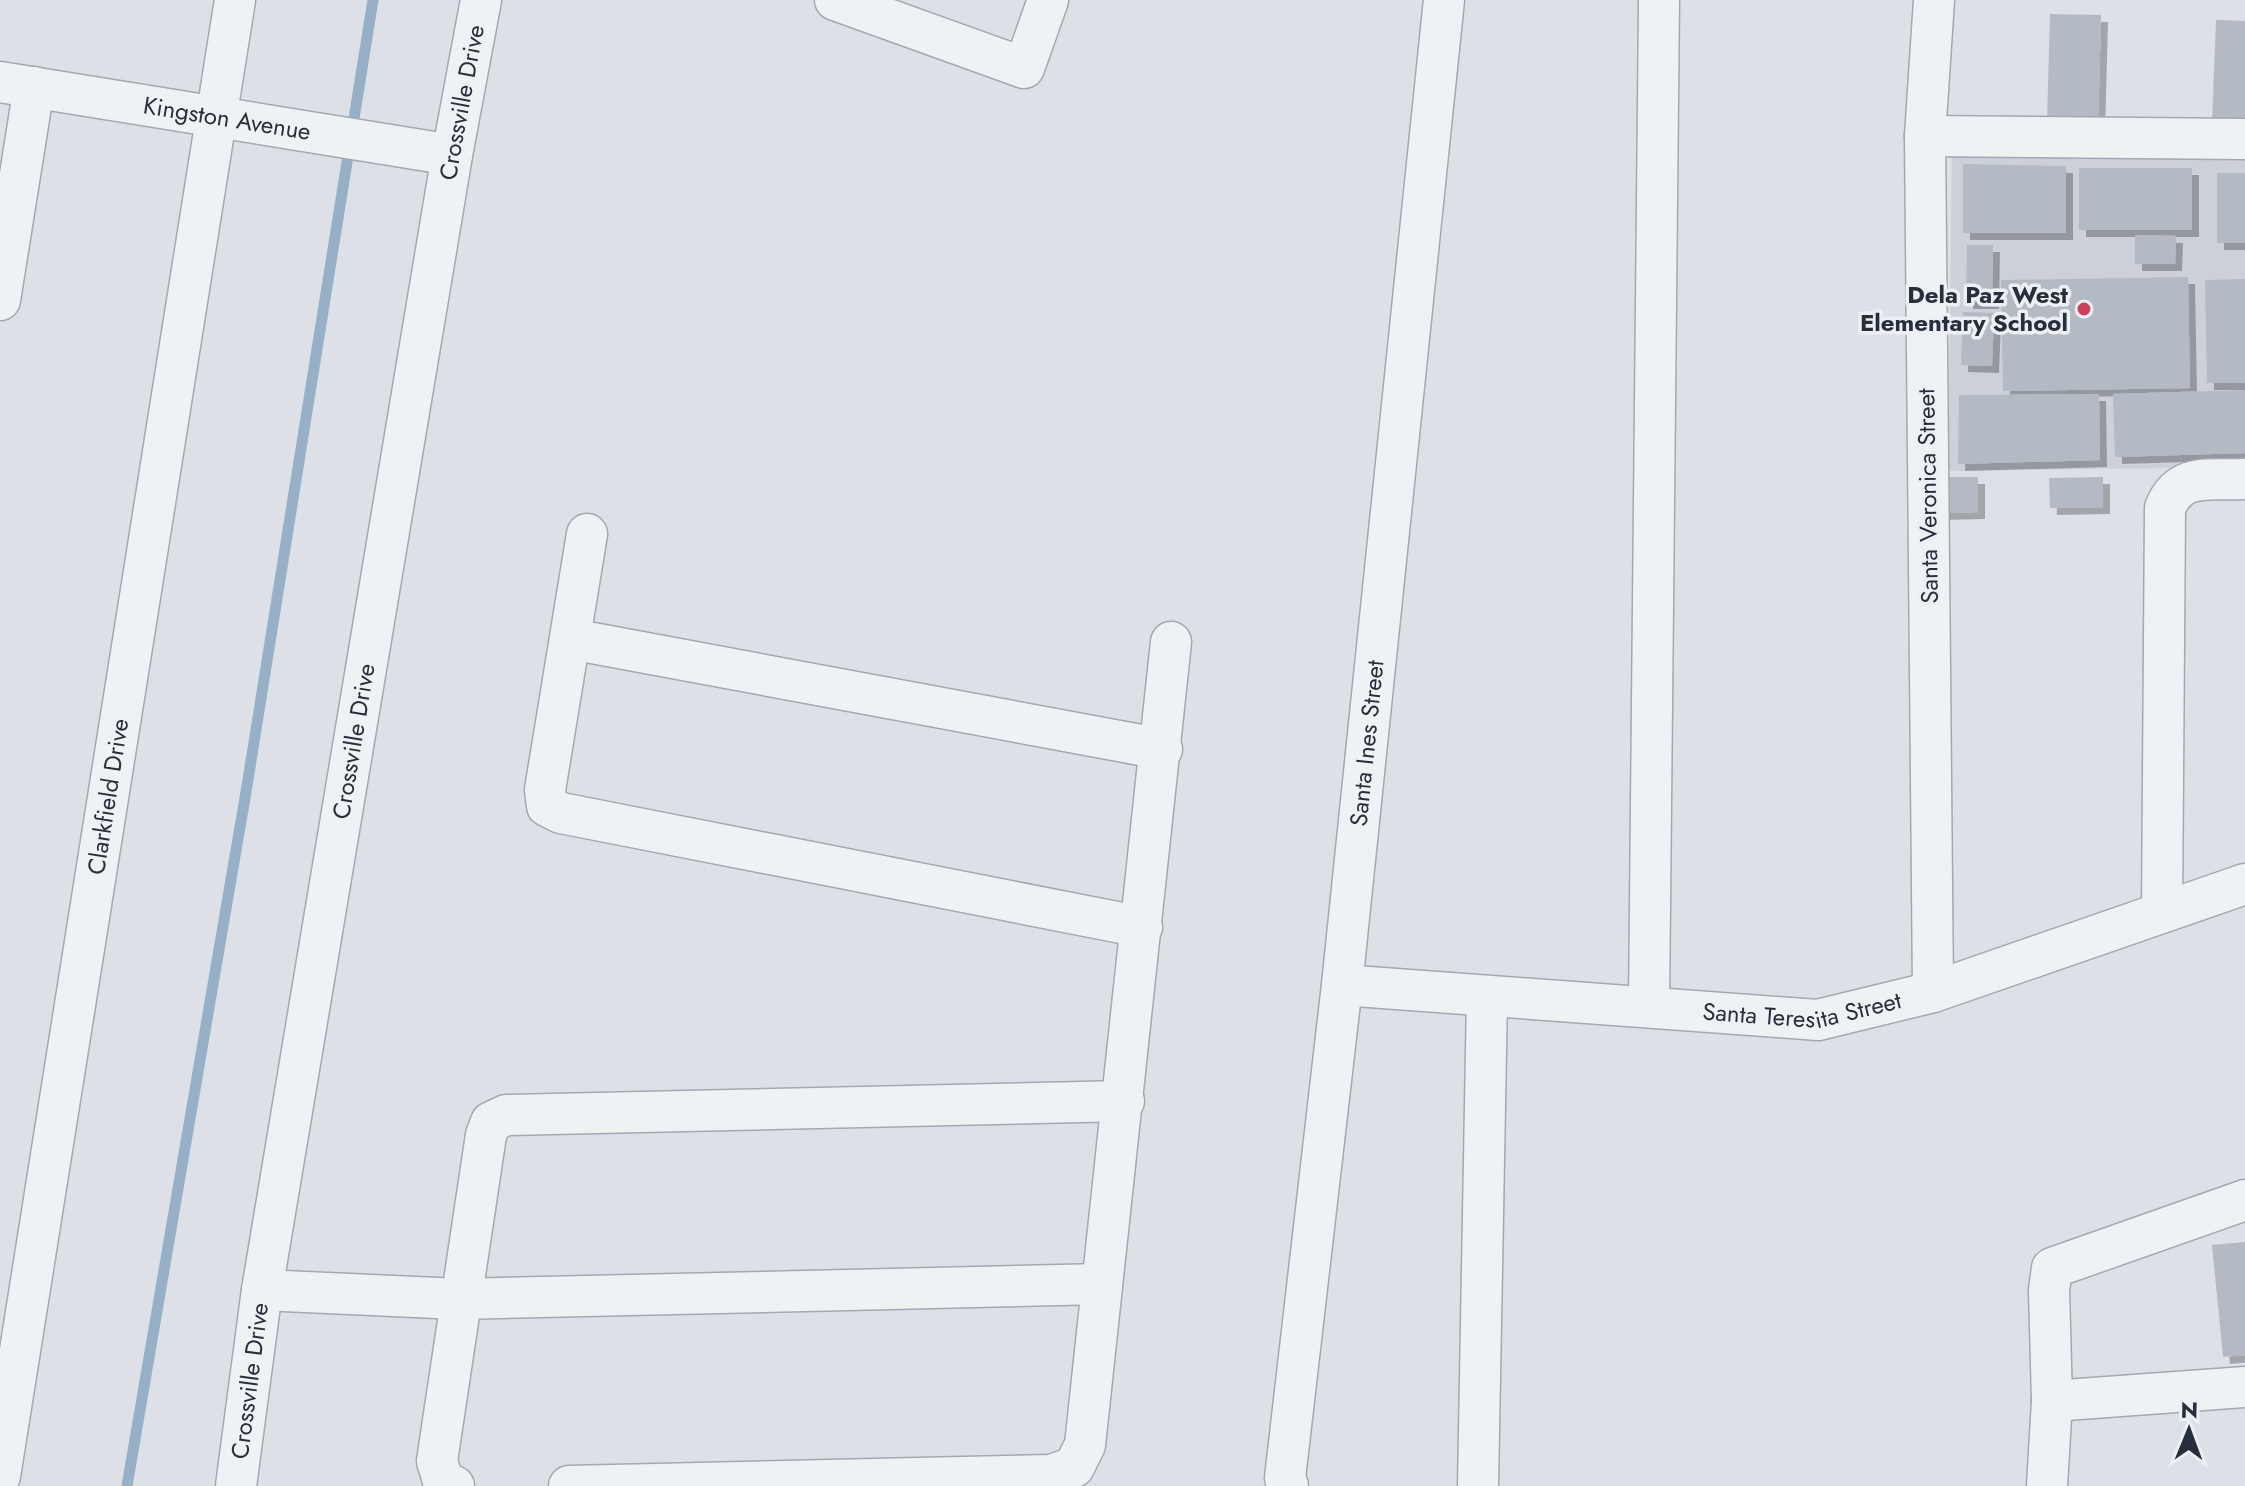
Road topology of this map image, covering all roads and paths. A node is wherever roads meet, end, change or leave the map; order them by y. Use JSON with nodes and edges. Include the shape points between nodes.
{"nodes":[{"id":1,"x":235,"y":0,"type":"edge"},
{"id":2,"x":481,"y":0,"type":"edge"},
{"id":3,"x":835,"y":0,"type":"edge"},
{"id":4,"x":1048,"y":0,"type":"edge"},
{"id":5,"x":1444,"y":0,"type":"edge"},
{"id":6,"x":1659,"y":0,"type":"edge"},
{"id":7,"x":1934,"y":0,"type":"edge"},
{"id":8,"x":17,"y":85,"type":"edge"},
{"id":9,"x":216,"y":116,"type":"junction"},
{"id":10,"x":1925,"y":136,"type":"junction"},
{"id":11,"x":2245,"y":139,"type":"edge"},
{"id":12,"x":452,"y":155,"type":"junction"},
{"id":13,"x":0,"y":300,"type":"edge"},
{"id":14,"x":2245,"y":479,"type":"edge"},
{"id":15,"x":587,"y":534,"type":"dead end"},
{"id":16,"x":571,"y":639,"type":"junction"},
{"id":17,"x":1171,"y":642,"type":"dead end"},
{"id":18,"x":1162,"y":749,"type":"junction"},
{"id":19,"x":2245,"y":884,"type":"edge"},
{"id":20,"x":2162,"y":912,"type":"junction"},
{"id":21,"x":1142,"y":927,"type":"junction"},
{"id":22,"x":1342,"y":985,"type":"junction"},
{"id":23,"x":1933,"y":992,"type":"junction"},
{"id":24,"x":1487,"y":997,"type":"junction"},
{"id":25,"x":1649,"y":1006,"type":"junction"},
{"id":26,"x":1124,"y":1101,"type":"junction"},
{"id":27,"x":2245,"y":1200,"type":"edge"},
{"id":28,"x":17,"y":1252,"type":"edge"},
{"id":29,"x":1102,"y":1284,"type":"junction"},
{"id":30,"x":262,"y":1290,"type":"junction"},
{"id":31,"x":459,"y":1299,"type":"junction"},
{"id":32,"x":2245,"y":1387,"type":"edge"},
{"id":33,"x":2052,"y":1401,"type":"junction"},
{"id":34,"x":0,"y":1476,"type":"edge"},
{"id":35,"x":236,"y":1486,"type":"edge"},
{"id":36,"x":454,"y":1486,"type":"edge"},
{"id":37,"x":569,"y":1486,"type":"edge"},
{"id":38,"x":1288,"y":1486,"type":"edge"},
{"id":39,"x":1478,"y":1486,"type":"edge"},
{"id":40,"x":2047,"y":1486,"type":"edge"}],
"edges":[{"from":1,"to":9,"type":"street","name":"Clarkfield Drive"},
{"from":2,"to":12,"type":"street","name":"Crossville Drive"},
{"from":3,"to":4,"type":"street","via":[[1024,68]]},
{"from":5,"to":22,"type":"street","name":"Santa Ines Street"},
{"from":6,"to":25,"type":"street"},
{"from":7,"to":10,"type":"street","name":"Santa Veronica Street"},
{"from":8,"to":9,"type":"street","name":"Kingston Avenue"},
{"from":8,"to":13,"type":"street"},
{"from":9,"to":12,"type":"street","name":"Kingston Avenue"},
{"from":9,"to":28,"type":"street","name":"Clarkfield Drive"},
{"from":10,"to":11,"type":"street"},
{"from":10,"to":23,"type":"street","name":"Santa Veronica Street"},
{"from":12,"to":30,"type":"street","name":"Crossville Drive"},
{"from":14,"to":20,"type":"street","via":[[2186,481],[2172,491],[2165,508]]},
{"from":15,"to":16,"type":"street"},
{"from":16,"to":18,"type":"street"},
{"from":16,"to":21,"type":"street","via":[[545,790],[547,806],[561,813]]},
{"from":17,"to":18,"type":"street"},
{"from":18,"to":21,"type":"street"},
{"from":19,"to":20,"type":"street","name":"Santa Teresita Street"},
{"from":20,"to":23,"type":"street","name":"Santa Teresita Street"},
{"from":21,"to":26,"type":"street"},
{"from":22,"to":24,"type":"street","name":"Santa Teresita Street"},
{"from":22,"to":38,"type":"street","name":"Santa Ines Street"},
{"from":23,"to":25,"type":"street","name":"Santa Teresita Street","via":[[1818,1020]]},
{"from":24,"to":25,"type":"street","name":"Santa Teresita Street"},
{"from":24,"to":39,"type":"street"},
{"from":26,"to":29,"type":"street"},
{"from":26,"to":31,"type":"street","via":[[506,1115],[491,1122],[486,1135]]},
{"from":27,"to":33,"type":"street","via":[[2052,1268]]},
{"from":28,"to":34,"type":"street","name":"Clarkfield Drive"},
{"from":29,"to":31,"type":"street"},
{"from":29,"to":37,"type":"street","via":[[1085,1445],[1074,1467],[1051,1475]]},
{"from":30,"to":31,"type":"street"},
{"from":30,"to":35,"type":"street","name":"Crossville Drive"},
{"from":31,"to":36,"type":"street","via":[[437,1461],[443,1481]]},
{"from":32,"to":33,"type":"street"},
{"from":33,"to":40,"type":"street"}]}
